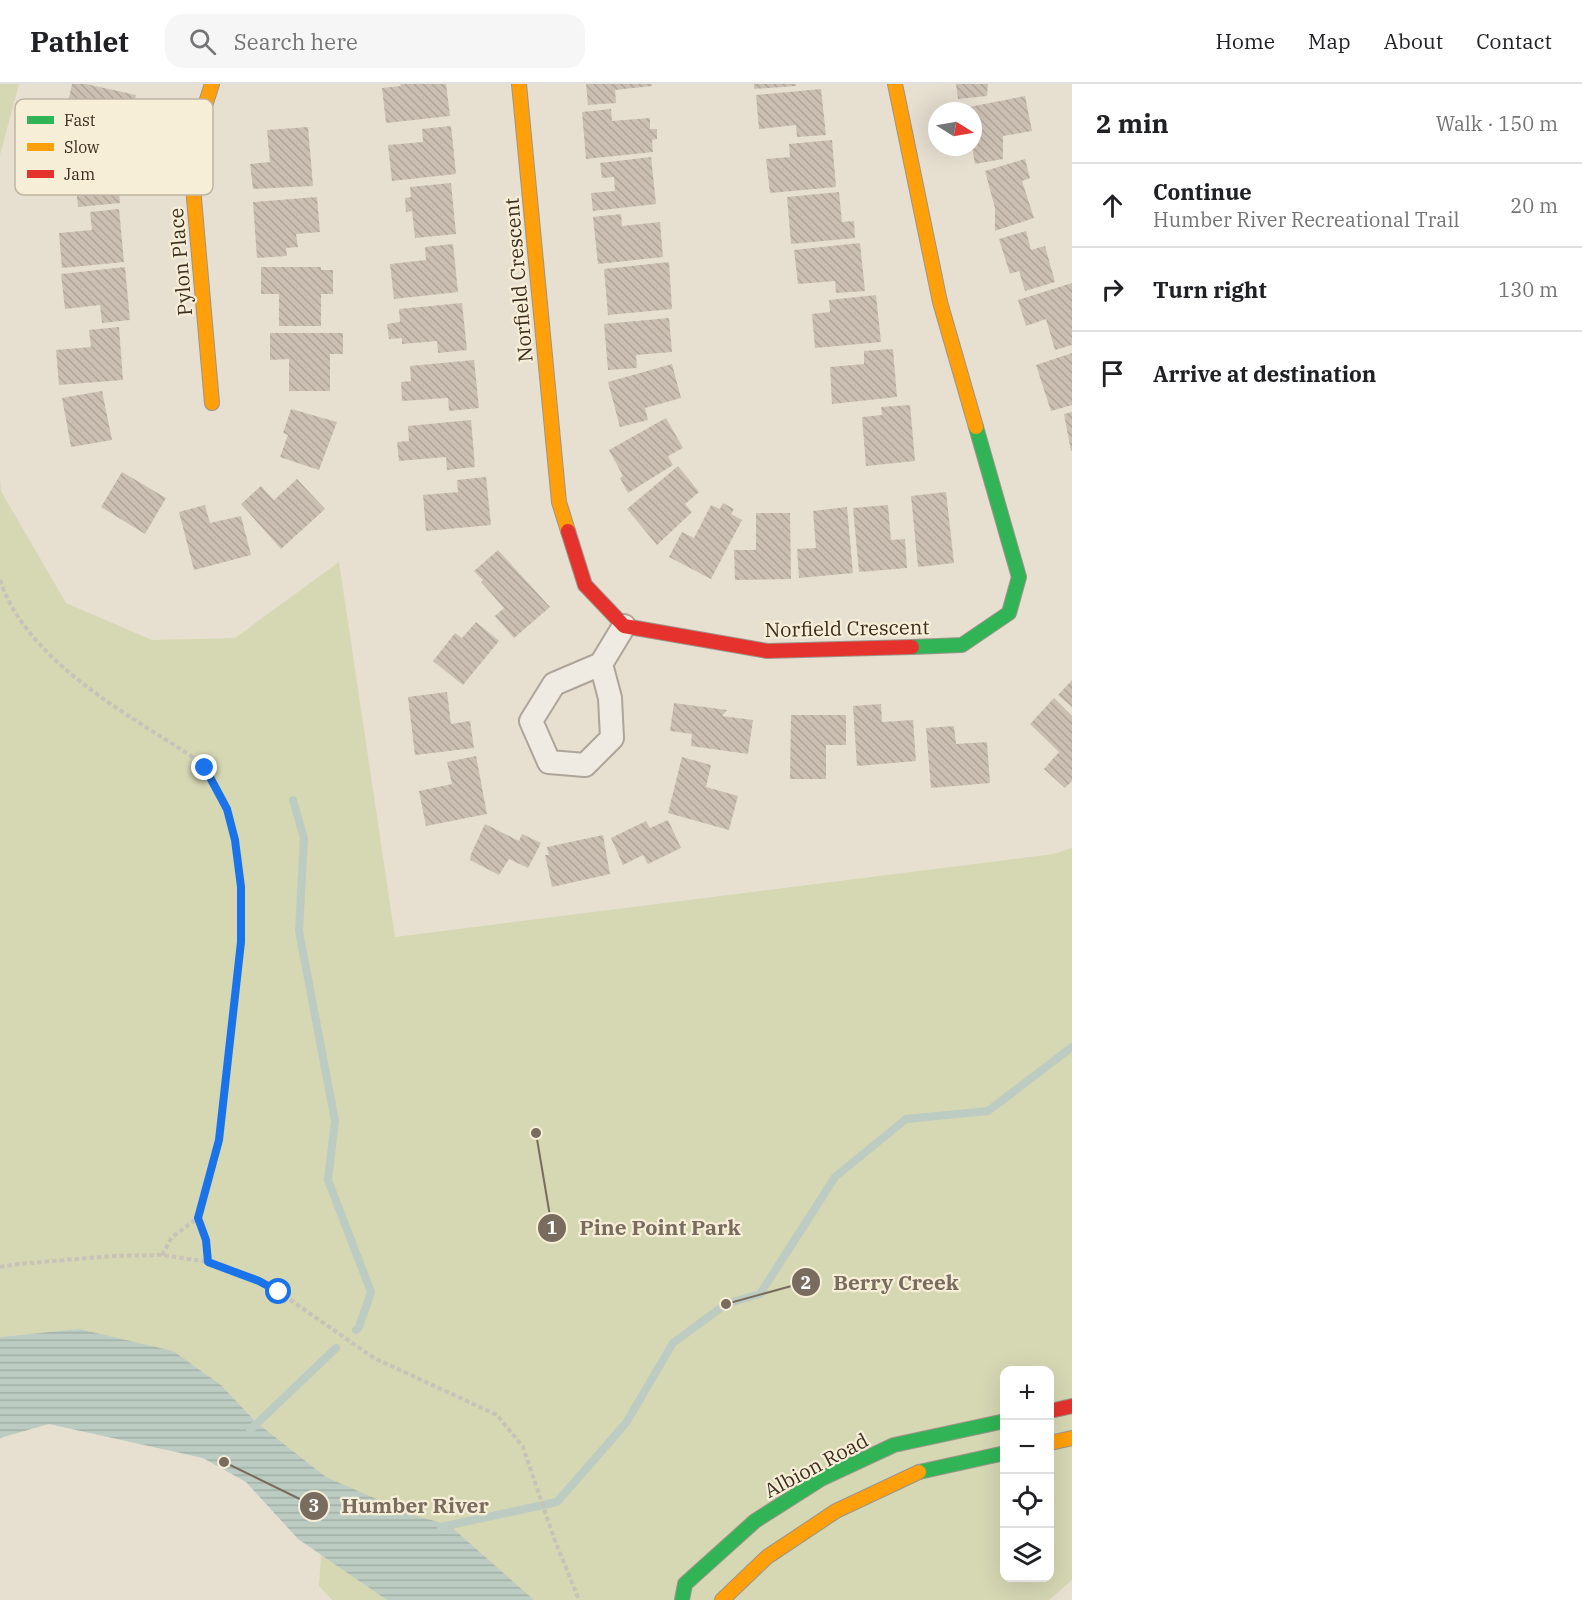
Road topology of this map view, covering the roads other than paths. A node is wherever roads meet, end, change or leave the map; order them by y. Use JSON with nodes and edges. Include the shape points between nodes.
{"nodes":[{"id":1,"x":212,"y":84,"type":"edge"},
{"id":2,"x":519,"y":84,"type":"edge"},
{"id":3,"x":895,"y":84,"type":"edge"},
{"id":4,"x":207,"y":99,"type":"edge"},
{"id":5,"x":194,"y":195,"type":"edge"},
{"id":6,"x":212,"y":404,"type":"dead end"},
{"id":7,"x":624,"y":626,"type":"junction"},
{"id":8,"x":601,"y":664,"type":"junction"},
{"id":9,"x":1072,"y":1406,"type":"edge"},
{"id":10,"x":1054,"y":1410,"type":"edge"},
{"id":11,"x":1000,"y":1422,"type":"edge"},
{"id":12,"x":1072,"y":1438,"type":"edge"},
{"id":13,"x":1054,"y":1442,"type":"edge"},
{"id":14,"x":1000,"y":1454,"type":"edge"},
{"id":15,"x":682,"y":1600,"type":"edge"},
{"id":16,"x":722,"y":1600,"type":"edge"}],
"edges":[{"from":1,"to":4,"type":"street","name":"Pylon Place"},
{"from":2,"to":7,"type":"street","name":"Norfield Crescent","via":[[559,502],[585,585]]},
{"from":3,"to":7,"type":"street","name":"Norfield Crescent","via":[[940,302],[1019,577],[1009,613],[962,645],[847,649],[766,651]]},
{"from":5,"to":6,"type":"street","name":"Pylon Place"},
{"from":7,"to":8,"type":"street"},
{"from":8,"to":8,"type":"street","via":[[554,684],[531,721],[549,762],[585,765],[612,738],[610,698]]},
{"from":9,"to":10,"type":"street"},
{"from":11,"to":15,"type":"street","name":"Albion Road","via":[[894,1445],[821,1479],[755,1521],[685,1584]]},
{"from":12,"to":13,"type":"street"},
{"from":14,"to":16,"type":"street","via":[[919,1472],[836,1511],[767,1557]]}]}
